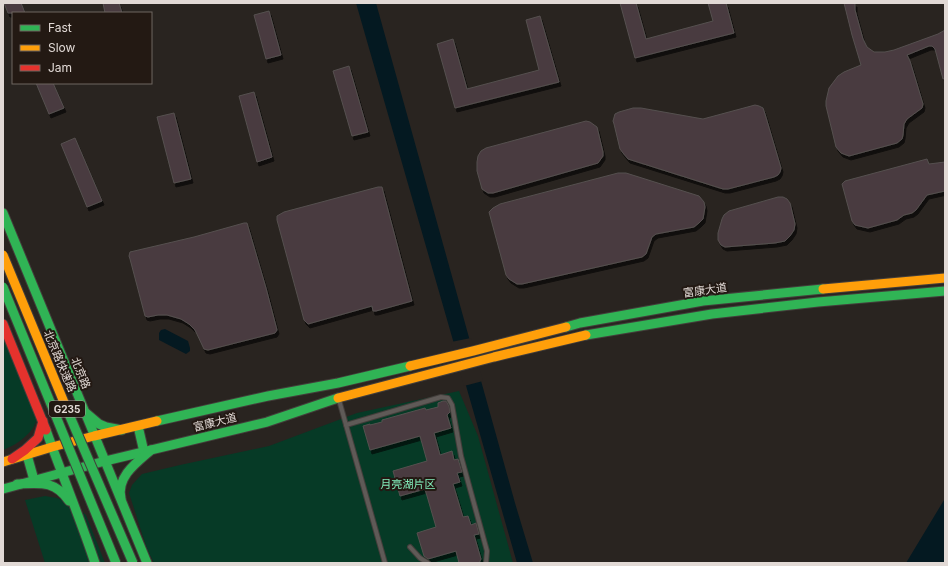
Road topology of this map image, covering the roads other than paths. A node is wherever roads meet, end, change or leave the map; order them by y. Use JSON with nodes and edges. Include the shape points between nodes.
{"nodes":[{"id":1,"x":3,"y":214,"type":"edge"},
{"id":2,"x":3,"y":255,"type":"edge"},
{"id":3,"x":945,"y":278,"type":"edge"},
{"id":4,"x":3,"y":287,"type":"edge"},
{"id":5,"x":945,"y":291,"type":"edge"},
{"id":6,"x":3,"y":324,"type":"edge"},
{"id":7,"x":339,"y":398,"type":"junction"},
{"id":8,"x":84,"y":412,"type":"junction"},
{"id":9,"x":43,"y":420,"type":"junction"},
{"id":10,"x":346,"y":425,"type":"junction"},
{"id":11,"x":138,"y":426,"type":"junction"},
{"id":12,"x":122,"y":430,"type":"junction"},
{"id":13,"x":94,"y":436,"type":"junction"},
{"id":14,"x":52,"y":447,"type":"junction"},
{"id":15,"x":147,"y":451,"type":"junction"},
{"id":16,"x":27,"y":455,"type":"junction"},
{"id":17,"x":8,"y":461,"type":"edge"},
{"id":18,"x":105,"y":461,"type":"junction"},
{"id":19,"x":61,"y":472,"type":"junction"},
{"id":20,"x":34,"y":480,"type":"junction"},
{"id":21,"x":17,"y":484,"type":"junction"},
{"id":22,"x":3,"y":488,"type":"edge"},
{"id":23,"x":120,"y":500,"type":"junction"},
{"id":24,"x":83,"y":528,"type":"junction"},
{"id":25,"x":410,"y":547,"type":"dead end"},
{"id":26,"x":95,"y":563,"type":"edge"},
{"id":27,"x":116,"y":563,"type":"edge"},
{"id":28,"x":133,"y":563,"type":"edge"},
{"id":29,"x":146,"y":563,"type":"edge"},
{"id":30,"x":385,"y":563,"type":"edge"},
{"id":31,"x":428,"y":563,"type":"edge"},
{"id":32,"x":486,"y":563,"type":"edge"}],
"edges":[{"from":1,"to":8,"type":"main road","name":"北京路"},
{"from":2,"to":28,"type":"main road","name":"北京路快速路","number":"G235","bridge":true},
{"from":3,"to":11,"type":"main road","name":"富康大道","via":[[703,301],[580,323],[338,384],[268,396]]},
{"from":4,"to":27,"type":"main road","bridge":true},
{"from":5,"to":7,"type":"main road","name":"富康大道","via":[[712,314],[589,334]]},
{"from":6,"to":9,"type":"main road"},
{"from":7,"to":10,"type":"lane"},
{"from":7,"to":15,"type":"main road","name":"富康大道","via":[[267,422]]},
{"from":8,"to":12,"type":"main road","via":[[99,424]]},
{"from":8,"to":13,"type":"main road","name":"北京路"},
{"from":9,"to":14,"type":"main road"},
{"from":9,"to":17,"type":"main road","via":[[38,438]]},
{"from":10,"to":30,"type":"lane"},
{"from":10,"to":32,"type":"lane","via":[[441,397],[448,398],[452,405],[461,456],[487,551]]},
{"from":11,"to":12,"type":"main road","name":"富康大道"},
{"from":11,"to":15,"type":"main road"},
{"from":12,"to":13,"type":"main road","name":"富康大道"},
{"from":13,"to":14,"type":"main road","name":"富康大道"},
{"from":13,"to":18,"type":"main road","name":"北京路"},
{"from":14,"to":16,"type":"main road","name":"富康大道"},
{"from":14,"to":19,"type":"main road"},
{"from":15,"to":18,"type":"main road","name":"富康大道"},
{"from":15,"to":23,"type":"main road","via":[[124,479],[120,487]]},
{"from":16,"to":17,"type":"main road","name":"富康大道"},
{"from":16,"to":20,"type":"main road"},
{"from":18,"to":19,"type":"main road","name":"富康大道"},
{"from":18,"to":23,"type":"main road","name":"北京路"},
{"from":19,"to":20,"type":"main road","name":"富康大道"},
{"from":19,"to":24,"type":"main road"},
{"from":20,"to":21,"type":"main road","name":"富康大道"},
{"from":21,"to":22,"type":"main road","name":"富康大道"},
{"from":21,"to":24,"type":"main road","via":[[47,484],[56,488],[66,496]]},
{"from":23,"to":29,"type":"main road","name":"北京路"},
{"from":24,"to":26,"type":"main road"},
{"from":25,"to":31,"type":"lane"}]}
